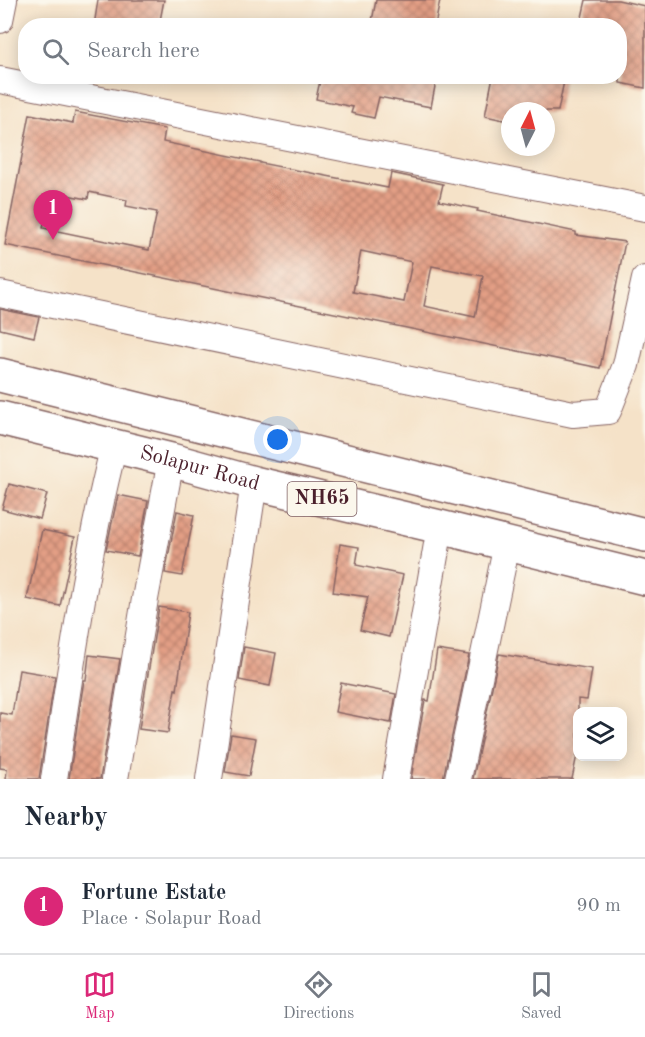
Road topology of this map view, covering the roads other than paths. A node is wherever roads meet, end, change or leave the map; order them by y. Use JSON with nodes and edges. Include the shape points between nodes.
{"nodes":[{"id":1,"x":0,"y":80,"type":"edge"},
{"id":2,"x":18,"y":84,"type":"edge"},
{"id":3,"x":20,"y":84,"type":"edge"},
{"id":4,"x":645,"y":208,"type":"edge"},
{"id":5,"x":645,"y":279,"type":"edge"},
{"id":6,"x":0,"y":294,"type":"edge"},
{"id":7,"x":0,"y":375,"type":"edge"},
{"id":8,"x":0,"y":418,"type":"edge"},
{"id":9,"x":114,"y":446,"type":"junction"},
{"id":10,"x":171,"y":460,"type":"junction"},
{"id":11,"x":254,"y":483,"type":"junction"},
{"id":12,"x":440,"y":527,"type":"junction"},
{"id":13,"x":645,"y":535,"type":"edge"},
{"id":14,"x":507,"y":544,"type":"junction"},
{"id":15,"x":645,"y":578,"type":"edge"},
{"id":16,"x":54,"y":779,"type":"edge"},
{"id":17,"x":115,"y":779,"type":"edge"},
{"id":18,"x":209,"y":779,"type":"edge"},
{"id":19,"x":396,"y":779,"type":"edge"},
{"id":20,"x":458,"y":779,"type":"edge"}],
"edges":[{"from":1,"to":2,"type":"street"},
{"from":3,"to":4,"type":"street"},
{"from":5,"to":6,"type":"street","via":[[626,365],[608,411],[573,414]]},
{"from":7,"to":13,"type":"highway","name":"Solapur Road","number":"NH65"},
{"from":8,"to":9,"type":"highway","name":"Solapur Road","number":"NH65"},
{"from":9,"to":10,"type":"highway","name":"Solapur Road","number":"NH65"},
{"from":9,"to":16,"type":"street","via":[[85,584]]},
{"from":10,"to":11,"type":"highway","name":"Solapur Road","number":"NH65"},
{"from":10,"to":17,"type":"street"},
{"from":11,"to":12,"type":"highway","name":"Solapur Road","number":"NH65"},
{"from":11,"to":18,"type":"street"},
{"from":12,"to":14,"type":"highway","name":"Solapur Road","number":"NH65"},
{"from":12,"to":19,"type":"street"},
{"from":14,"to":15,"type":"highway","name":"Solapur Road","number":"NH65"},
{"from":14,"to":20,"type":"street"}]}
